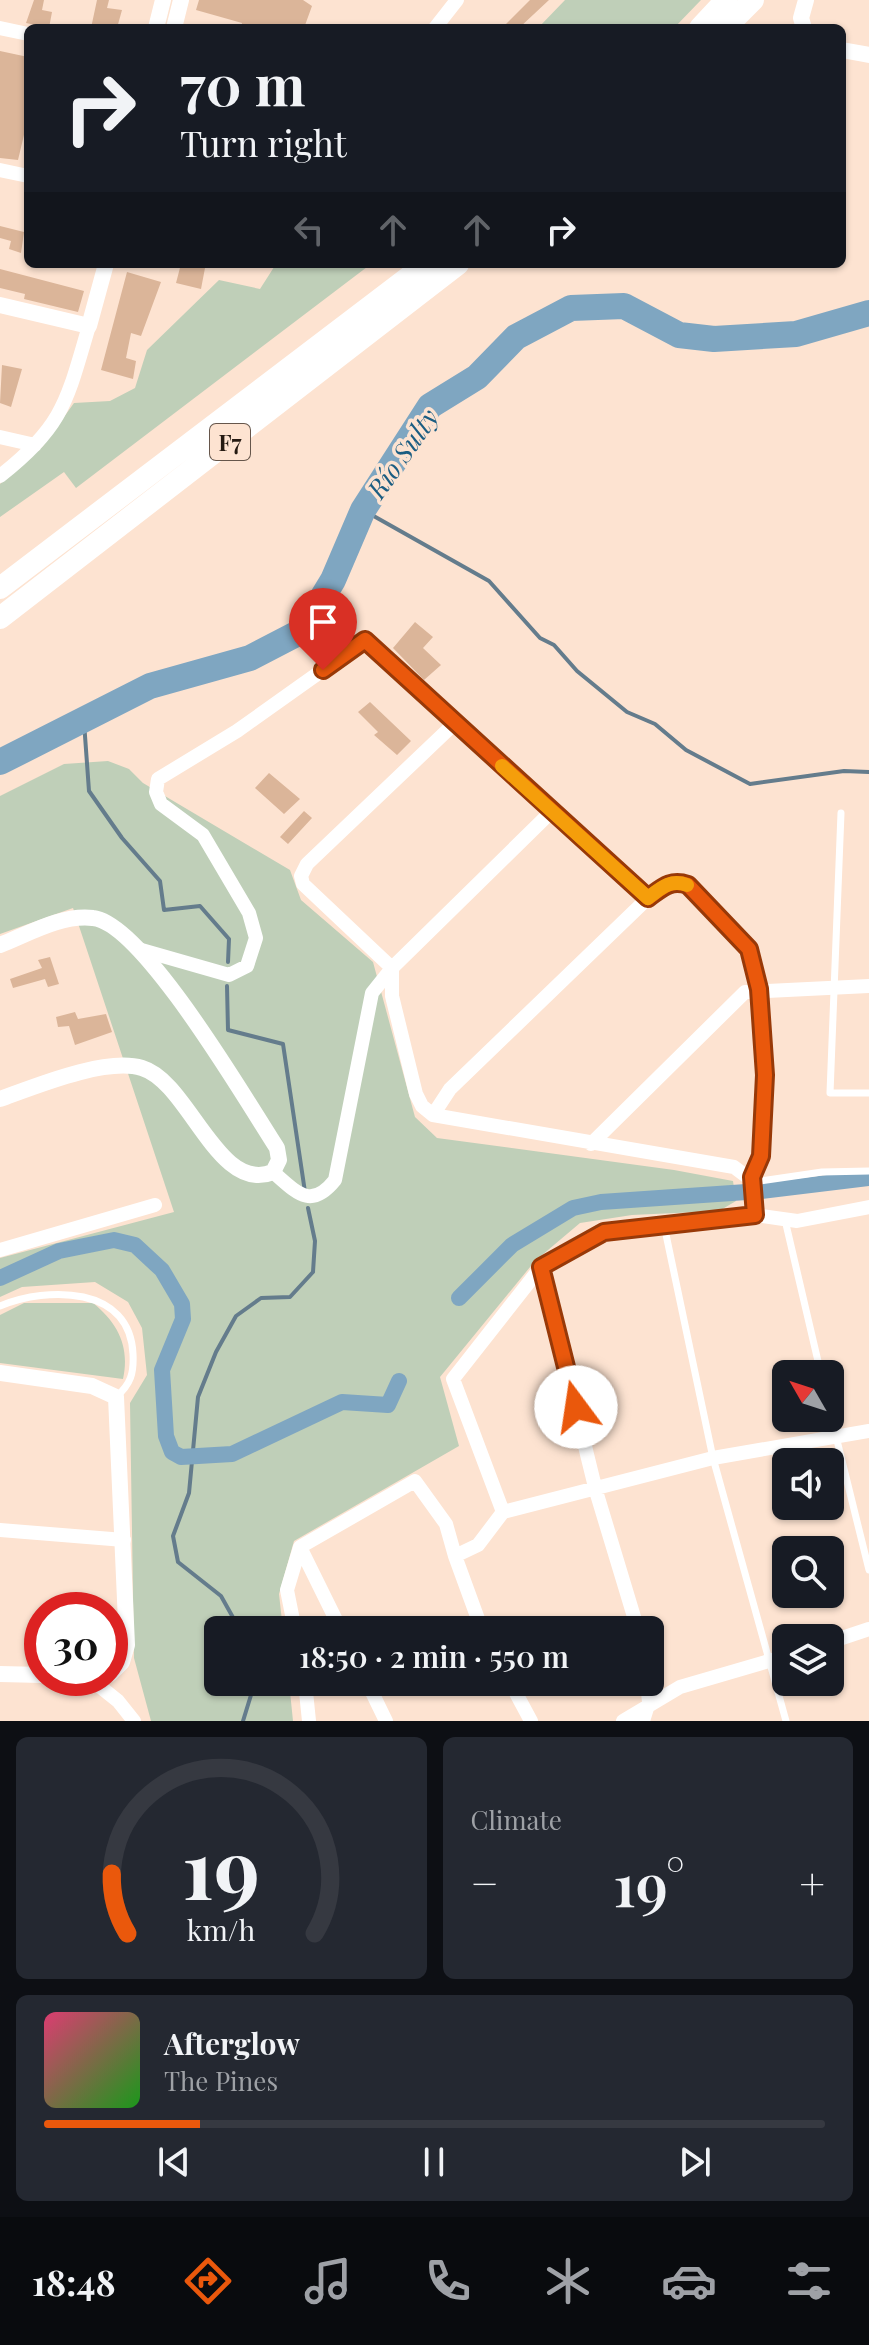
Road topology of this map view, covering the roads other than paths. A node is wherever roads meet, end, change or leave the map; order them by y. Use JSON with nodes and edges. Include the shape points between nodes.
{"nodes":[{"id":1,"x":163,"y":0,"type":"edge"},
{"id":2,"x":181,"y":0,"type":"edge"},
{"id":3,"x":457,"y":0,"type":"edge"},
{"id":4,"x":726,"y":0,"type":"edge"},
{"id":5,"x":753,"y":0,"type":"edge"},
{"id":6,"x":806,"y":0,"type":"edge"},
{"id":7,"x":444,"y":6,"type":"edge"},
{"id":8,"x":157,"y":24,"type":"edge"},
{"id":9,"x":175,"y":24,"type":"edge"},
{"id":10,"x":704,"y":24,"type":"edge"},
{"id":11,"x":729,"y":24,"type":"edge"},
{"id":12,"x":803,"y":24,"type":"edge"},
{"id":13,"x":0,"y":28,"type":"edge"},
{"id":14,"x":24,"y":33,"type":"edge"},
{"id":15,"x":846,"y":51,"type":"edge"},
{"id":16,"x":869,"y":55,"type":"edge"},
{"id":17,"x":0,"y":170,"type":"edge"},
{"id":18,"x":24,"y":175,"type":"edge"},
{"id":19,"x":105,"y":268,"type":"edge"},
{"id":20,"x":421,"y":268,"type":"edge"},
{"id":21,"x":453,"y":268,"type":"edge"},
{"id":22,"x":0,"y":305,"type":"edge"},
{"id":23,"x":89,"y":326,"type":"junction"},
{"id":24,"x":0,"y":437,"type":"edge"},
{"id":25,"x":35,"y":445,"type":"junction"},
{"id":26,"x":0,"y":476,"type":"edge"},
{"id":27,"x":0,"y":588,"type":"edge"},
{"id":28,"x":0,"y":618,"type":"edge"},
{"id":29,"x":455,"y":723,"type":"junction"},
{"id":30,"x":552,"y":811,"type":"junction"},
{"id":31,"x":841,"y":813,"type":"dead end"},
{"id":32,"x":648,"y":898,"type":"junction"},
{"id":33,"x":0,"y":945,"type":"edge"},
{"id":34,"x":138,"y":949,"type":"junction"},
{"id":35,"x":392,"y":968,"type":"junction"},
{"id":36,"x":832,"y":986,"type":"junction"},
{"id":37,"x":869,"y":986,"type":"edge"},
{"id":38,"x":759,"y":989,"type":"junction"},
{"id":39,"x":869,"y":1093,"type":"edge"},
{"id":40,"x":0,"y":1099,"type":"edge"},
{"id":41,"x":433,"y":1115,"type":"junction"},
{"id":42,"x":591,"y":1144,"type":"junction"},
{"id":43,"x":869,"y":1171,"type":"edge"},
{"id":44,"x":273,"y":1172,"type":"junction"},
{"id":45,"x":753,"y":1179,"type":"junction"},
{"id":46,"x":155,"y":1205,"type":"dead end"},
{"id":47,"x":869,"y":1207,"type":"edge"},
{"id":48,"x":755,"y":1215,"type":"junction"},
{"id":49,"x":785,"y":1220,"type":"junction"},
{"id":50,"x":664,"y":1223,"type":"junction"},
{"id":51,"x":0,"y":1250,"type":"edge"},
{"id":52,"x":541,"y":1267,"type":"junction"},
{"id":53,"x":0,"y":1306,"type":"edge"},
{"id":54,"x":818,"y":1360,"type":"edge"},
{"id":55,"x":0,"y":1373,"type":"edge"},
{"id":56,"x":116,"y":1397,"type":"junction"},
{"id":57,"x":869,"y":1431,"type":"edge"},
{"id":58,"x":835,"y":1434,"type":"junction"},
{"id":59,"x":713,"y":1458,"type":"junction"},
{"id":60,"x":596,"y":1491,"type":"junction"},
{"id":61,"x":503,"y":1512,"type":"junction"},
{"id":62,"x":0,"y":1530,"type":"edge"},
{"id":63,"x":124,"y":1540,"type":"junction"},
{"id":64,"x":300,"y":1547,"type":"junction"},
{"id":65,"x":455,"y":1556,"type":"junction"},
{"id":66,"x":869,"y":1570,"type":"edge"},
{"id":67,"x":125,"y":1592,"type":"edge"},
{"id":68,"x":292,"y":1616,"type":"edge"},
{"id":69,"x":334,"y":1616,"type":"edge"},
{"id":70,"x":477,"y":1616,"type":"edge"},
{"id":71,"x":634,"y":1616,"type":"edge"},
{"id":72,"x":869,"y":1629,"type":"edge"},
{"id":73,"x":844,"y":1637,"type":"edge"},
{"id":74,"x":772,"y":1638,"type":"edge"},
{"id":75,"x":772,"y":1661,"type":"edge"},
{"id":76,"x":0,"y":1674,"type":"edge"},
{"id":77,"x":24,"y":1675,"type":"edge"},
{"id":78,"x":113,"y":1696,"type":"edge"},
{"id":79,"x":306,"y":1696,"type":"edge"},
{"id":80,"x":374,"y":1696,"type":"edge"},
{"id":81,"x":518,"y":1696,"type":"edge"},
{"id":82,"x":648,"y":1696,"type":"edge"},
{"id":83,"x":783,"y":1696,"type":"edge"},
{"id":84,"x":649,"y":1702,"type":"junction"},
{"id":85,"x":134,"y":1721,"type":"edge"},
{"id":86,"x":309,"y":1721,"type":"edge"},
{"id":87,"x":386,"y":1721,"type":"edge"},
{"id":88,"x":531,"y":1721,"type":"edge"},
{"id":89,"x":623,"y":1721,"type":"edge"},
{"id":90,"x":643,"y":1721,"type":"edge"},
{"id":91,"x":786,"y":1721,"type":"edge"}],
"edges":[{"from":1,"to":8,"type":"street"},
{"from":2,"to":9,"type":"street"},
{"from":3,"to":7,"type":"street"},
{"from":4,"to":10,"type":"highway"},
{"from":5,"to":11,"type":"highway"},
{"from":6,"to":12,"type":"street"},
{"from":13,"to":14,"type":"street"},
{"from":15,"to":16,"type":"street"},
{"from":17,"to":18,"type":"street"},
{"from":19,"to":23,"type":"street"},
{"from":20,"to":27,"type":"highway","number":"F7"},
{"from":21,"to":28,"type":"highway","number":"F7"},
{"from":22,"to":23,"type":"street"},
{"from":23,"to":25,"type":"street","via":[[67,399],[50,431]]},
{"from":24,"to":25,"type":"street"},
{"from":25,"to":26,"type":"street"},
{"from":29,"to":30,"type":"street"},
{"from":29,"to":34,"type":"street","via":[[365,640],[237,731],[171,769],[158,779],[161,804],[203,835],[249,913],[255,950],[247,966],[229,975]]},
{"from":29,"to":35,"type":"street","via":[[307,864],[301,876],[303,884]]},
{"from":30,"to":32,"type":"street"},
{"from":30,"to":35,"type":"street"},
{"from":31,"to":36,"type":"lane"},
{"from":32,"to":38,"type":"street","via":[[666,884],[688,885],[749,949]]},
{"from":32,"to":41,"type":"street","via":[[450,1089]]},
{"from":33,"to":34,"type":"street","via":[[73,917],[97,918]]},
{"from":34,"to":44,"type":"street","via":[[190,1013],[277,1148]]},
{"from":35,"to":41,"type":"street","via":[[392,996],[416,1094]]},
{"from":35,"to":44,"type":"street","via":[[372,993],[335,1180],[325,1193],[312,1197],[297,1193]]},
{"from":36,"to":37,"type":"street"},
{"from":36,"to":38,"type":"street"},
{"from":36,"to":39,"type":"lane","via":[[830,1093]]},
{"from":38,"to":42,"type":"street","via":[[732,1001]]},
{"from":38,"to":45,"type":"street","via":[[765,1075],[761,1156]]},
{"from":40,"to":44,"type":"street","via":[[114,1065],[146,1068],[242,1172],[263,1177]]},
{"from":41,"to":42,"type":"street"},
{"from":42,"to":45,"type":"street","via":[[720,1164]]},
{"from":43,"to":45,"type":"lane"},
{"from":45,"to":48,"type":"street"},
{"from":46,"to":51,"type":"street"},
{"from":47,"to":49,"type":"street"},
{"from":48,"to":49,"type":"street"},
{"from":48,"to":50,"type":"street"},
{"from":49,"to":54,"type":"lane"},
{"from":50,"to":52,"type":"street","via":[[604,1232]]},
{"from":50,"to":59,"type":"lane"},
{"from":52,"to":60,"type":"street"},
{"from":52,"to":61,"type":"street","via":[[453,1379]]},
{"from":53,"to":56,"type":"lane","via":[[18,1299],[83,1294],[110,1306],[133,1337],[129,1386]]},
{"from":55,"to":56,"type":"street","via":[[92,1386]]},
{"from":56,"to":63,"type":"street"},
{"from":57,"to":58,"type":"street"},
{"from":58,"to":59,"type":"street"},
{"from":58,"to":66,"type":"lane"},
{"from":59,"to":60,"type":"street"},
{"from":59,"to":74,"type":"lane"},
{"from":60,"to":61,"type":"street"},
{"from":60,"to":71,"type":"street"},
{"from":61,"to":65,"type":"street","via":[[478,1545]]},
{"from":62,"to":63,"type":"street"},
{"from":63,"to":67,"type":"street"},
{"from":64,"to":65,"type":"street","via":[[415,1481],[446,1524]]},
{"from":64,"to":68,"type":"street","via":[[287,1590]]},
{"from":64,"to":69,"type":"street"},
{"from":65,"to":70,"type":"street"},
{"from":72,"to":73,"type":"street"},
{"from":75,"to":84,"type":"street","via":[[680,1687]]},
{"from":76,"to":77,"type":"street"},
{"from":78,"to":85,"type":"street"},
{"from":79,"to":86,"type":"street"},
{"from":80,"to":87,"type":"street"},
{"from":81,"to":88,"type":"street"},
{"from":82,"to":84,"type":"street"},
{"from":83,"to":91,"type":"lane"},
{"from":84,"to":89,"type":"street"},
{"from":84,"to":90,"type":"street"}]}
